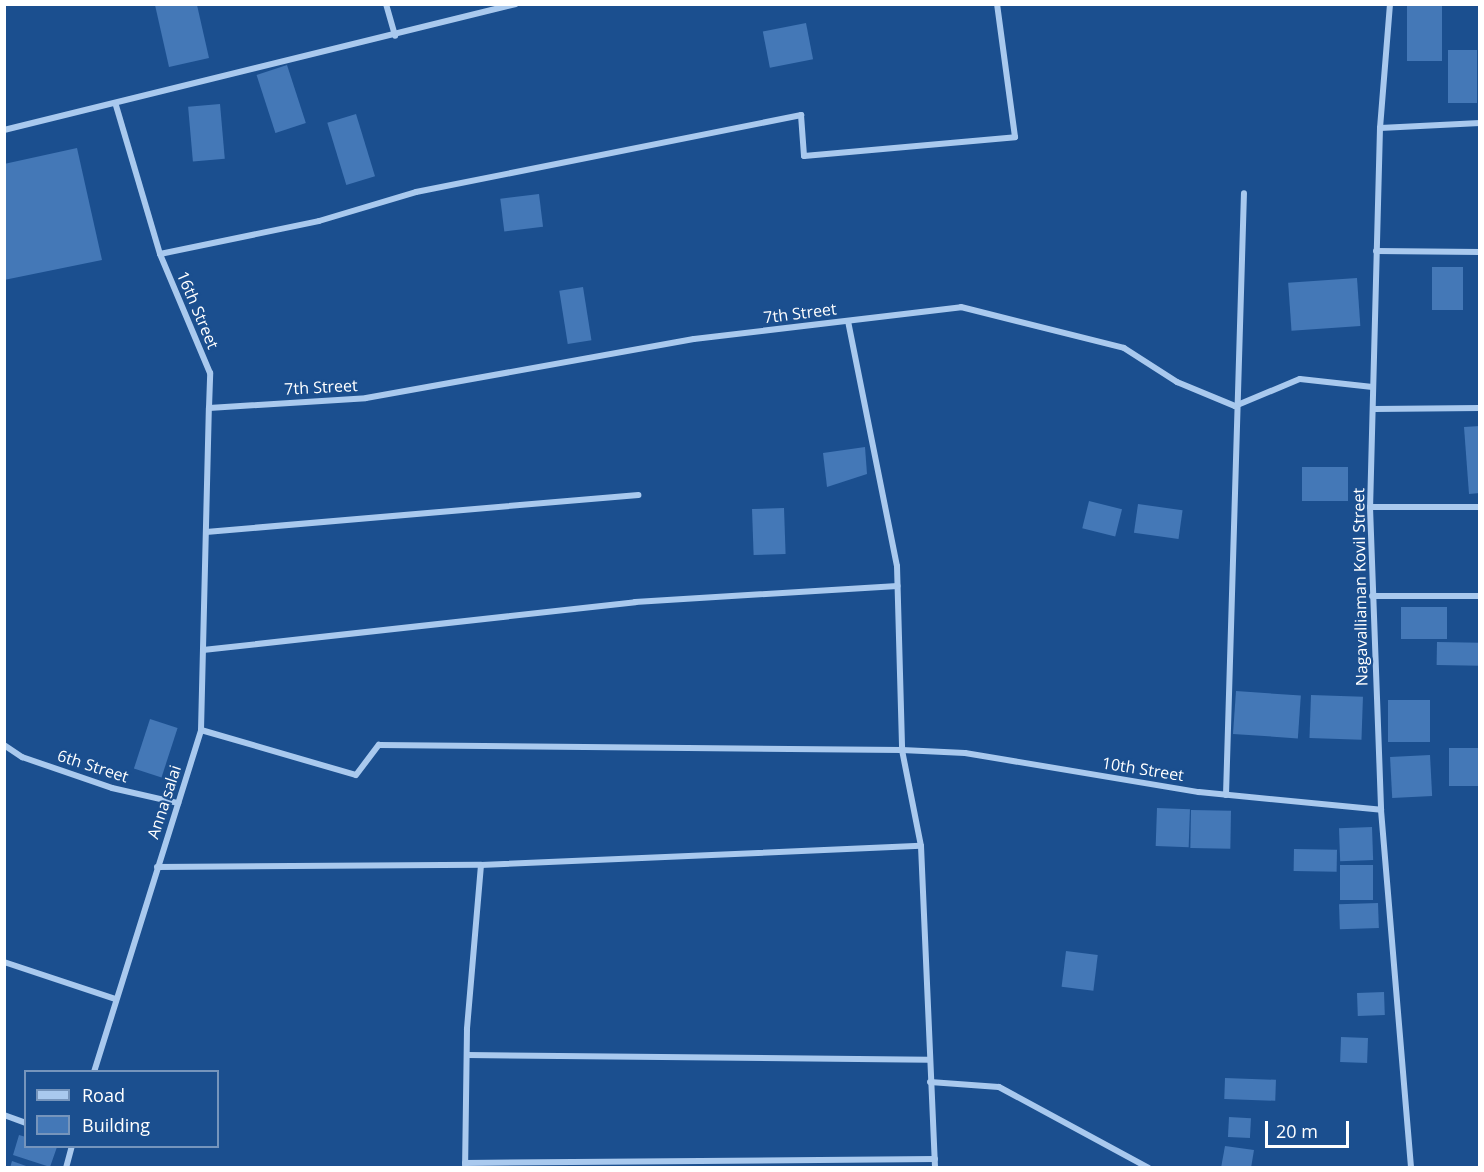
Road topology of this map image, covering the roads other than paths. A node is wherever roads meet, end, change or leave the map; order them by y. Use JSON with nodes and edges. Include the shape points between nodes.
{"nodes":[{"id":1,"x":386,"y":4,"type":"edge"},
{"id":2,"x":516,"y":4,"type":"edge"},
{"id":3,"x":997,"y":4,"type":"edge"},
{"id":4,"x":1390,"y":4,"type":"edge"},
{"id":5,"x":395,"y":36,"type":"junction"},
{"id":6,"x":116,"y":105,"type":"junction"},
{"id":7,"x":1479,"y":123,"type":"edge"},
{"id":8,"x":1380,"y":128,"type":"junction"},
{"id":9,"x":4,"y":130,"type":"edge"},
{"id":10,"x":1244,"y":193,"type":"dead end"},
{"id":11,"x":1376,"y":251,"type":"junction"},
{"id":12,"x":1479,"y":252,"type":"edge"},
{"id":13,"x":160,"y":254,"type":"junction"},
{"id":14,"x":848,"y":321,"type":"junction"},
{"id":15,"x":1373,"y":387,"type":"junction"},
{"id":16,"x":1235,"y":405,"type":"junction"},
{"id":17,"x":209,"y":408,"type":"junction"},
{"id":18,"x":1479,"y":408,"type":"edge"},
{"id":19,"x":1374,"y":409,"type":"junction"},
{"id":20,"x":638,"y":495,"type":"dead end"},
{"id":21,"x":1370,"y":507,"type":"junction"},
{"id":22,"x":1479,"y":507,"type":"edge"},
{"id":23,"x":206,"y":532,"type":"junction"},
{"id":24,"x":898,"y":586,"type":"junction"},
{"id":25,"x":1372,"y":596,"type":"junction"},
{"id":26,"x":1479,"y":596,"type":"edge"},
{"id":27,"x":203,"y":650,"type":"junction"},
{"id":28,"x":201,"y":730,"type":"junction"},
{"id":29,"x":4,"y":745,"type":"edge"},
{"id":30,"x":902,"y":750,"type":"junction"},
{"id":31,"x":1226,"y":795,"type":"junction"},
{"id":32,"x":178,"y":803,"type":"junction"},
{"id":33,"x":1381,"y":810,"type":"junction"},
{"id":34,"x":921,"y":846,"type":"junction"},
{"id":35,"x":481,"y":865,"type":"junction"},
{"id":36,"x":158,"y":867,"type":"junction"},
{"id":37,"x":4,"y":962,"type":"edge"},
{"id":38,"x":116,"y":999,"type":"junction"},
{"id":39,"x":467,"y":1055,"type":"junction"},
{"id":40,"x":929,"y":1060,"type":"junction"},
{"id":41,"x":94,"y":1070,"type":"edge"},
{"id":42,"x":930,"y":1082,"type":"junction"},
{"id":43,"x":4,"y":1115,"type":"edge"},
{"id":44,"x":24,"y":1123,"type":"edge"},
{"id":45,"x":71,"y":1148,"type":"edge"},
{"id":46,"x":935,"y":1159,"type":"junction"},
{"id":47,"x":465,"y":1165,"type":"edge"},
{"id":48,"x":66,"y":1167,"type":"edge"},
{"id":49,"x":935,"y":1167,"type":"edge"},
{"id":50,"x":1149,"y":1167,"type":"edge"},
{"id":51,"x":1411,"y":1167,"type":"edge"}],
"edges":[{"from":1,"to":5,"type":"street"},
{"from":2,"to":5,"type":"street"},
{"from":3,"to":13,"type":"street","via":[[1015,137],[804,156],[801,115],[416,192],[319,221]]},
{"from":4,"to":8,"type":"street","name":"Nagavalliaman Kovil Street"},
{"from":5,"to":6,"type":"street"},
{"from":6,"to":9,"type":"street"},
{"from":6,"to":13,"type":"street","name":"16th Street"},
{"from":7,"to":8,"type":"street"},
{"from":8,"to":11,"type":"street","name":"Nagavalliaman Kovil Street"},
{"from":10,"to":16,"type":"street"},
{"from":11,"to":12,"type":"street"},
{"from":11,"to":15,"type":"street","name":"Nagavalliaman Kovil Street"},
{"from":13,"to":17,"type":"street","name":"16th Street","via":[[210,373]]},
{"from":14,"to":16,"type":"street","name":"7th Street","via":[[961,307],[1124,348],[1177,382]]},
{"from":14,"to":17,"type":"street","name":"7th Street","via":[[683,341],[366,398]]},
{"from":14,"to":24,"type":"street"},
{"from":15,"to":16,"type":"street","via":[[1300,379]]},
{"from":15,"to":19,"type":"street","name":"Nagavalliaman Kovil Street"},
{"from":16,"to":31,"type":"street"},
{"from":17,"to":23,"type":"street","name":"16th Street"},
{"from":18,"to":19,"type":"street"},
{"from":19,"to":21,"type":"street","name":"Nagavalliaman Kovil Street"},
{"from":20,"to":23,"type":"street"},
{"from":21,"to":22,"type":"street"},
{"from":21,"to":25,"type":"street","name":"Nagavalliaman Kovil Street"},
{"from":23,"to":27,"type":"street","name":"Anna salai"},
{"from":24,"to":27,"type":"street","via":[[635,602]]},
{"from":24,"to":30,"type":"street"},
{"from":25,"to":26,"type":"street"},
{"from":25,"to":33,"type":"street","name":"Nagavalliaman Kovil Street"},
{"from":27,"to":28,"type":"street","name":"Anna salai"},
{"from":28,"to":30,"type":"street","name":"10th Street","via":[[356,775],[379,746]]},
{"from":28,"to":32,"type":"street","name":"Anna salai"},
{"from":29,"to":32,"type":"street","name":"6th Street","via":[[22,757],[112,788]]},
{"from":30,"to":31,"type":"street","name":"10th Street","via":[[965,753]]},
{"from":30,"to":34,"type":"street"},
{"from":31,"to":33,"type":"street","name":"10th Street"},
{"from":32,"to":36,"type":"street","name":"Anna salai"},
{"from":33,"to":51,"type":"street","name":"Nagavalliaman Kovil Street"},
{"from":34,"to":35,"type":"street"},
{"from":34,"to":40,"type":"street"},
{"from":35,"to":36,"type":"street"},
{"from":35,"to":39,"type":"street"},
{"from":36,"to":38,"type":"street","name":"Anna salai"},
{"from":37,"to":38,"type":"street"},
{"from":38,"to":41,"type":"street","name":"Anna salai"},
{"from":39,"to":40,"type":"street"},
{"from":39,"to":47,"type":"street"},
{"from":40,"to":42,"type":"street"},
{"from":42,"to":46,"type":"street"},
{"from":42,"to":50,"type":"street","via":[[999,1088]]},
{"from":43,"to":44,"type":"street"},
{"from":45,"to":48,"type":"street"},
{"from":46,"to":47,"type":"street"},
{"from":46,"to":49,"type":"street"}]}
